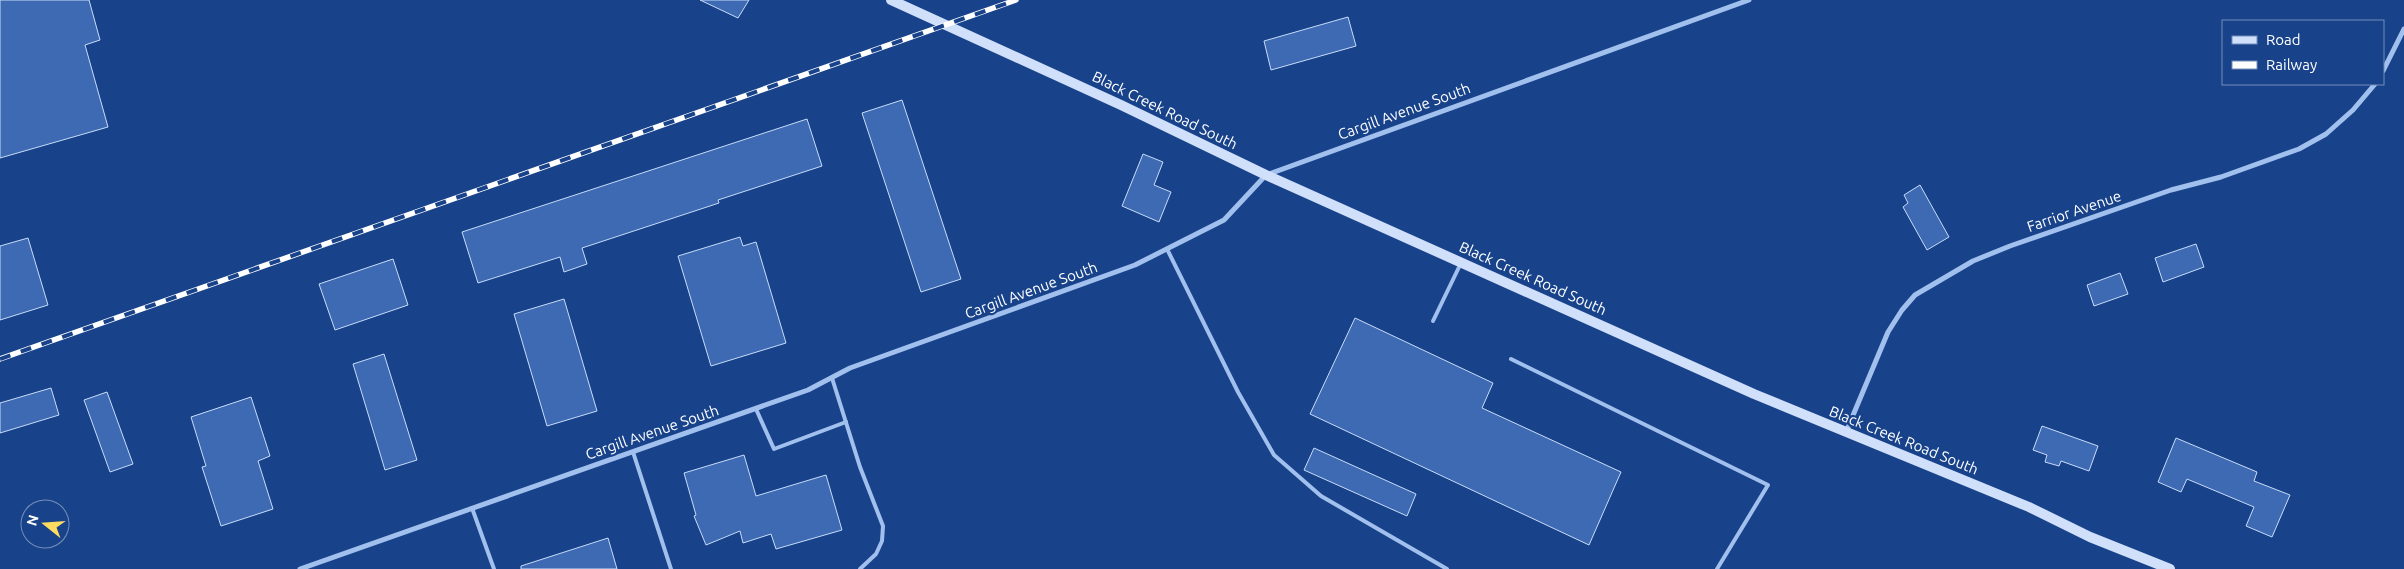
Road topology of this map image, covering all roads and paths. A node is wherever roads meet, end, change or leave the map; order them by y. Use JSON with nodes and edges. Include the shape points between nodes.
{"nodes":[{"id":1,"x":891,"y":0,"type":"edge"},
{"id":2,"x":1749,"y":0,"type":"edge"},
{"id":3,"x":2404,"y":30,"type":"edge"},
{"id":4,"x":2384,"y":68,"type":"edge"},
{"id":5,"x":2374,"y":85,"type":"edge"},
{"id":6,"x":1266,"y":175,"type":"junction"},
{"id":7,"x":1167,"y":249,"type":"junction"},
{"id":8,"x":1461,"y":263,"type":"junction"},
{"id":9,"x":1433,"y":321,"type":"dead end"},
{"id":10,"x":1511,"y":359,"type":"dead end"},
{"id":11,"x":832,"y":378,"type":"junction"},
{"id":12,"x":756,"y":409,"type":"junction"},
{"id":13,"x":846,"y":422,"type":"junction"},
{"id":14,"x":1846,"y":432,"type":"junction"},
{"id":15,"x":633,"y":452,"type":"junction"},
{"id":16,"x":472,"y":508,"type":"junction"},
{"id":17,"x":300,"y":569,"type":"edge"},
{"id":18,"x":494,"y":569,"type":"edge"},
{"id":19,"x":671,"y":569,"type":"edge"},
{"id":20,"x":860,"y":569,"type":"edge"},
{"id":21,"x":1447,"y":569,"type":"edge"},
{"id":22,"x":1718,"y":569,"type":"edge"},
{"id":23,"x":2170,"y":569,"type":"edge"}],
"edges":[{"from":1,"to":6,"type":"street","name":"Black Creek Road South"},
{"from":2,"to":6,"type":"street","name":"Cargill Avenue South"},
{"from":3,"to":4,"type":"street"},
{"from":5,"to":14,"type":"street","name":"Farrior Avenue","via":[[2326,134],[2299,149],[2010,246],[1973,261],[1915,295],[1888,332]]},
{"from":6,"to":7,"type":"street","name":"Cargill Avenue South","via":[[1224,220]]},
{"from":6,"to":8,"type":"street","name":"Black Creek Road South"},
{"from":7,"to":11,"type":"street","name":"Cargill Avenue South","via":[[1084,285],[850,368]]},
{"from":7,"to":21,"type":"lane","via":[[1238,392],[1274,455],[1321,496]]},
{"from":8,"to":9,"type":"lane"},
{"from":8,"to":14,"type":"street","name":"Black Creek Road South"},
{"from":10,"to":22,"type":"lane","via":[[1768,485]]},
{"from":11,"to":12,"type":"street","name":"Cargill Avenue South"},
{"from":11,"to":13,"type":"lane"},
{"from":12,"to":13,"type":"lane","via":[[774,450]]},
{"from":12,"to":15,"type":"street","name":"Cargill Avenue South"},
{"from":13,"to":20,"type":"lane","via":[[883,526],[882,541],[876,554]]},
{"from":14,"to":23,"type":"street","name":"Black Creek Road South"},
{"from":15,"to":16,"type":"street","name":"Cargill Avenue South"},
{"from":15,"to":19,"type":"lane"},
{"from":16,"to":17,"type":"street","name":"Cargill Avenue South"},
{"from":16,"to":18,"type":"lane"}]}
